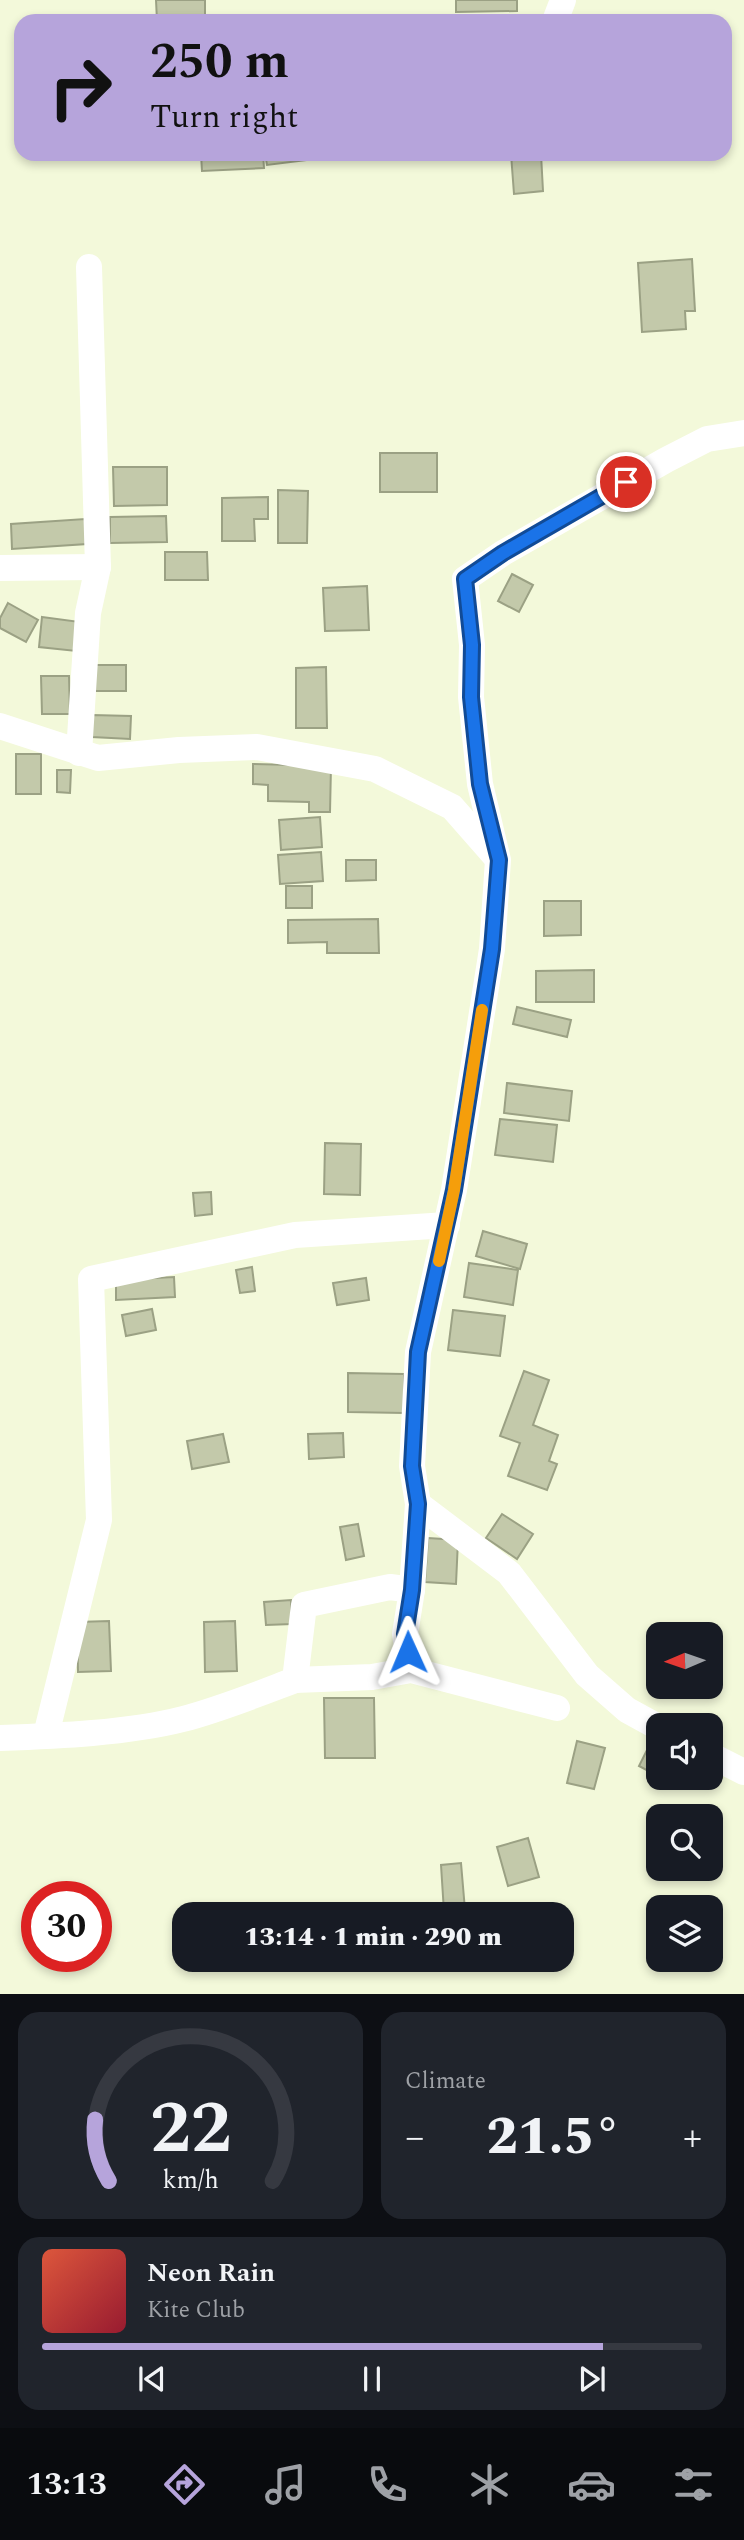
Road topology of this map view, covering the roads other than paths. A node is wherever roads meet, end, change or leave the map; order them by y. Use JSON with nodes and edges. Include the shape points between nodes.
{"nodes":[{"id":1,"x":89,"y":267,"type":"dead end"},
{"id":2,"x":744,"y":433,"type":"edge"},
{"id":3,"x":98,"y":567,"type":"junction"},
{"id":4,"x":0,"y":568,"type":"edge"},
{"id":5,"x":0,"y":726,"type":"edge"},
{"id":6,"x":79,"y":753,"type":"junction"},
{"id":7,"x":499,"y":860,"type":"junction"},
{"id":8,"x":447,"y":1225,"type":"junction"},
{"id":9,"x":418,"y":1504,"type":"junction"},
{"id":10,"x":412,"y":1590,"type":"junction"},
{"id":11,"x":411,"y":1670,"type":"junction"},
{"id":12,"x":295,"y":1680,"type":"junction"},
{"id":13,"x":557,"y":1708,"type":"dead end"},
{"id":14,"x":646,"y":1720,"type":"edge"},
{"id":15,"x":46,"y":1735,"type":"junction"},
{"id":16,"x":0,"y":1738,"type":"edge"},
{"id":17,"x":723,"y":1762,"type":"edge"},
{"id":18,"x":744,"y":1772,"type":"edge"}],
"edges":[{"from":1,"to":3,"type":"street"},
{"from":2,"to":7,"type":"street","via":[[707,439],[666,460],[465,579],[480,784]]},
{"from":3,"to":4,"type":"street"},
{"from":3,"to":6,"type":"street","via":[[88,613]]},
{"from":5,"to":6,"type":"street"},
{"from":6,"to":7,"type":"street","via":[[98,758],[257,747],[375,769],[452,807]]},
{"from":7,"to":8,"type":"street","via":[[492,949]]},
{"from":8,"to":9,"type":"street","via":[[418,1352],[412,1466]]},
{"from":8,"to":15,"type":"street","via":[[295,1235],[91,1279],[99,1520]]},
{"from":9,"to":10,"type":"street"},
{"from":9,"to":14,"type":"street","via":[[509,1573],[587,1675]]},
{"from":10,"to":11,"type":"street","via":[[405,1634]]},
{"from":10,"to":12,"type":"street","via":[[390,1587],[304,1605]]},
{"from":11,"to":12,"type":"street","via":[[372,1677]]},
{"from":11,"to":13,"type":"street"},
{"from":12,"to":15,"type":"street","via":[[181,1719]]},
{"from":15,"to":16,"type":"street"},
{"from":17,"to":18,"type":"street"}]}
